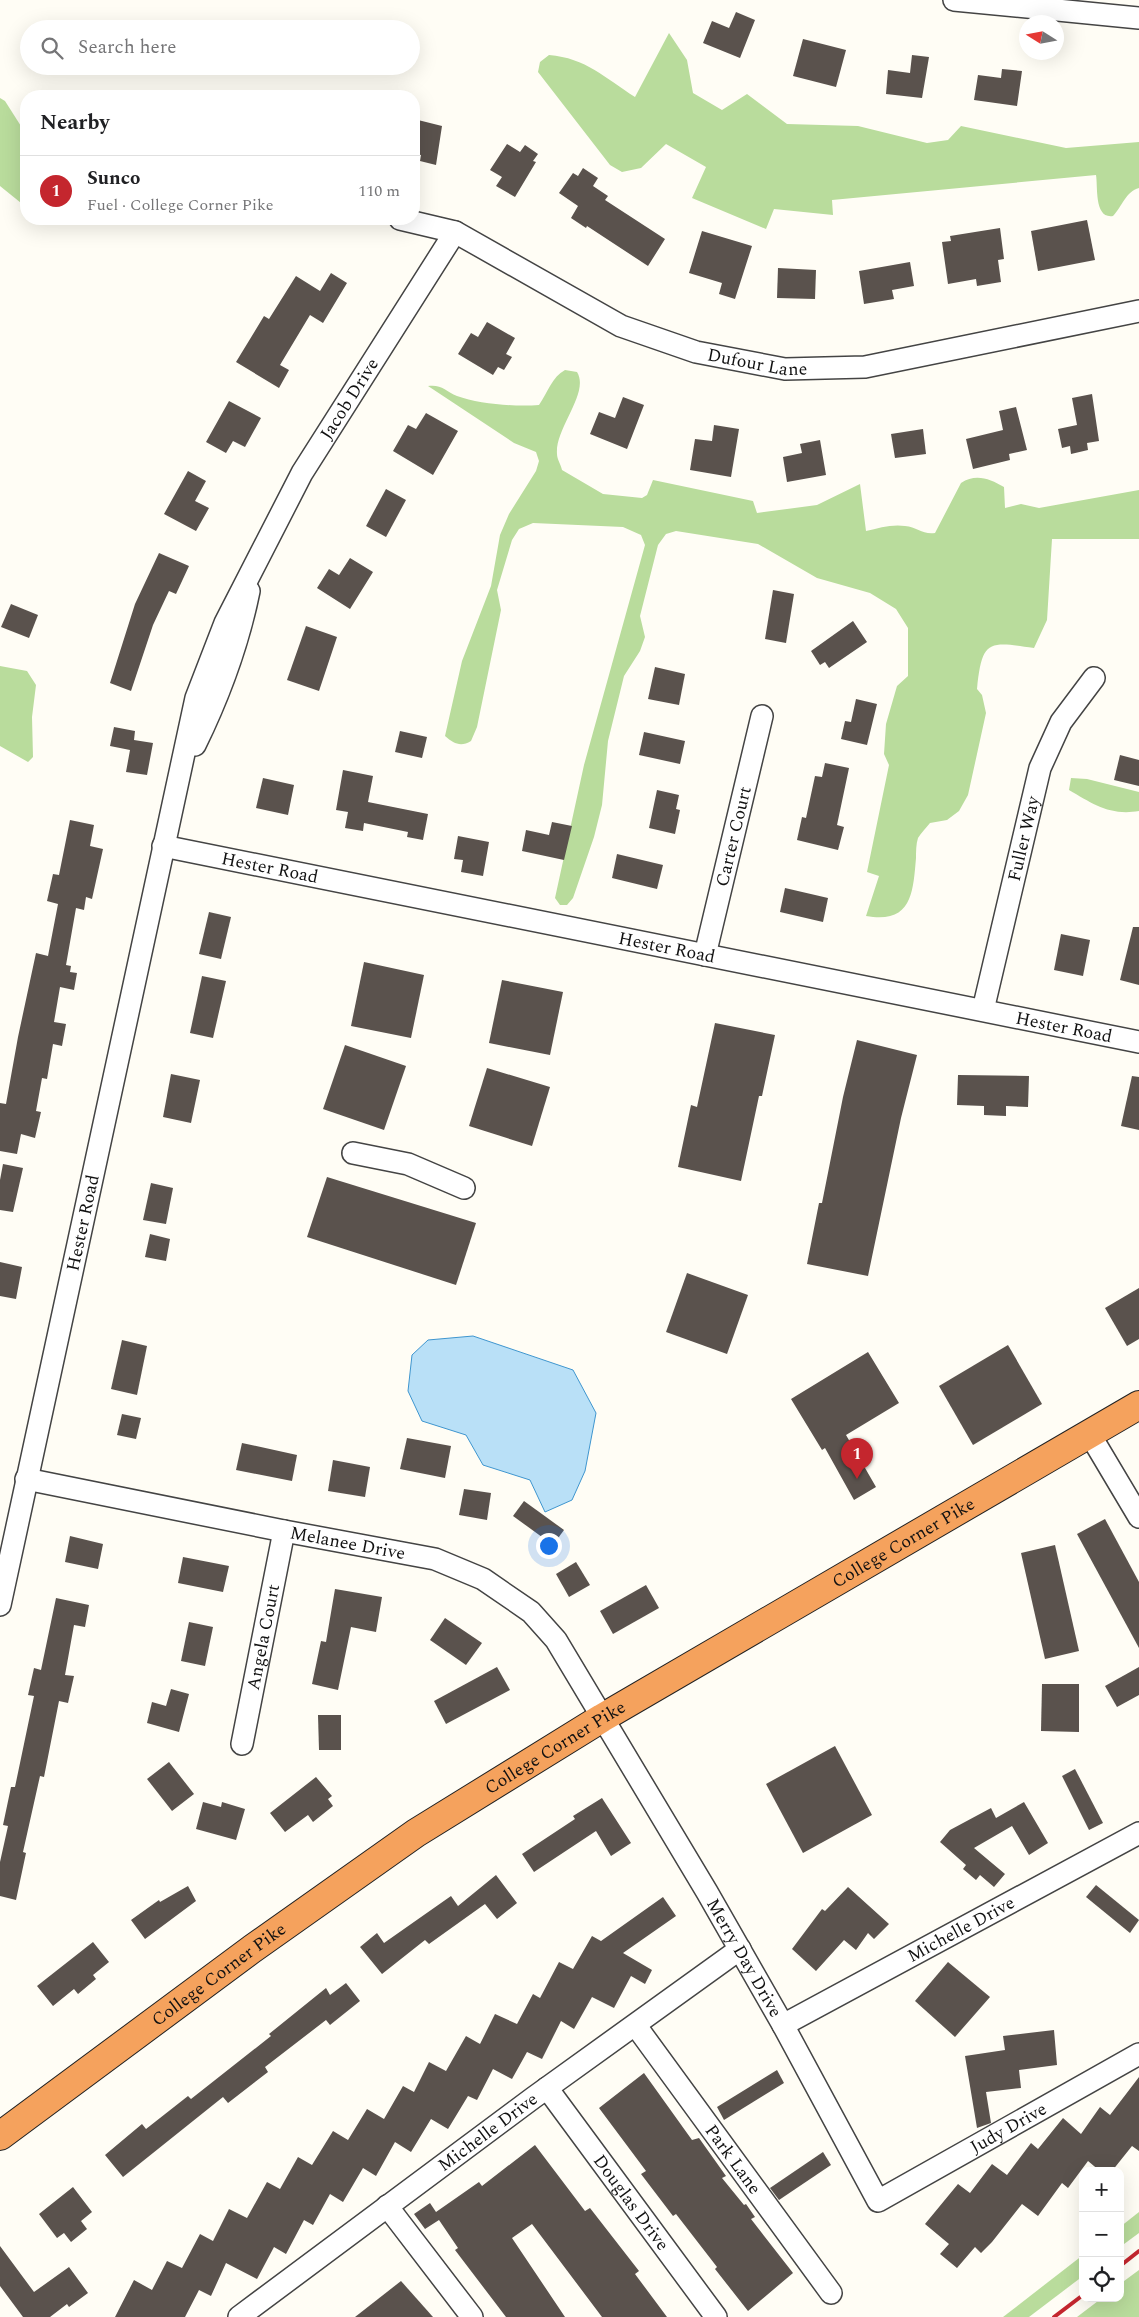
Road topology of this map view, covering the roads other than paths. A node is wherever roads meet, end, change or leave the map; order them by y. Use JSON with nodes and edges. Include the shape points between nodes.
{"nodes":[{"id":1,"x":954,"y":0,"type":"edge"},
{"id":2,"x":1139,"y":18,"type":"edge"},
{"id":3,"x":420,"y":224,"type":"edge"},
{"id":4,"x":455,"y":232,"type":"junction"},
{"id":5,"x":1139,"y":311,"type":"edge"},
{"id":6,"x":1094,"y":678,"type":"dead end"},
{"id":7,"x":762,"y":716,"type":"dead end"},
{"id":8,"x":163,"y":846,"type":"junction"},
{"id":9,"x":705,"y":954,"type":"junction"},
{"id":10,"x":983,"y":1010,"type":"junction"},
{"id":11,"x":1139,"y":1042,"type":"edge"},
{"id":12,"x":353,"y":1154,"type":"dead end"},
{"id":13,"x":464,"y":1188,"type":"dead end"},
{"id":14,"x":1139,"y":1405,"type":"edge"},
{"id":15,"x":1089,"y":1433,"type":"junction"},
{"id":16,"x":26,"y":1479,"type":"junction"},
{"id":17,"x":1139,"y":1517,"type":"edge"},
{"id":18,"x":284,"y":1531,"type":"junction"},
{"id":19,"x":0,"y":1605,"type":"edge"},
{"id":20,"x":602,"y":1718,"type":"junction"},
{"id":21,"x":242,"y":1744,"type":"dead end"},
{"id":22,"x":1139,"y":1833,"type":"edge"},
{"id":23,"x":740,"y":1949,"type":"junction"},
{"id":24,"x":636,"y":2026,"type":"junction"},
{"id":25,"x":783,"y":2026,"type":"junction"},
{"id":26,"x":1139,"y":2054,"type":"edge"},
{"id":27,"x":547,"y":2088,"type":"junction"},
{"id":28,"x":0,"y":2136,"type":"edge"},
{"id":29,"x":878,"y":2201,"type":"joint"},
{"id":30,"x":387,"y":2206,"type":"junction"},
{"id":31,"x":831,"y":2294,"type":"dead end"},
{"id":32,"x":239,"y":2317,"type":"edge"},
{"id":33,"x":472,"y":2317,"type":"edge"},
{"id":34,"x":716,"y":2317,"type":"edge"}],
"edges":[{"from":1,"to":2,"type":"street"},
{"from":3,"to":4,"type":"street","name":"Dufour Lane"},
{"from":4,"to":5,"type":"street","name":"Dufour Lane","via":[[622,326],[696,352],[785,369],[865,367]]},
{"from":4,"to":8,"type":"street","name":"Jacob Drive","via":[[302,473],[253,571],[238,639],[214,707],[182,771]]},
{"from":6,"to":10,"type":"street","name":"Fuller Way","via":[[1061,722],[1040,768]]},
{"from":7,"to":9,"type":"street","name":"Carter Court"},
{"from":8,"to":9,"type":"street","name":"Hester Road"},
{"from":8,"to":16,"type":"street","name":"Hester Road"},
{"from":9,"to":10,"type":"street","name":"Hester Road"},
{"from":10,"to":11,"type":"street","name":"Hester Road"},
{"from":12,"to":13,"type":"street","via":[[408,1164]]},
{"from":14,"to":15,"type":"highway","name":"College Corner Pike"},
{"from":15,"to":17,"type":"street"},
{"from":15,"to":20,"type":"highway","name":"College Corner Pike"},
{"from":16,"to":18,"type":"street","name":"Melanee Drive"},
{"from":16,"to":19,"type":"street","name":"Hester Road"},
{"from":18,"to":20,"type":"street","name":"Melanee Drive","via":[[435,1558],[483,1578],[531,1612],[556,1640]]},
{"from":18,"to":21,"type":"street","name":"Angela Court"},
{"from":20,"to":23,"type":"street","name":"Merry Day Drive"},
{"from":20,"to":28,"type":"highway","name":"College Corner Pike","via":[[416,1833]]},
{"from":22,"to":25,"type":"street","name":"Michelle Drive"},
{"from":23,"to":24,"type":"street","name":"Michelle Drive"},
{"from":23,"to":25,"type":"street","name":"Merry Day Drive"},
{"from":24,"to":27,"type":"street","name":"Michelle Drive"},
{"from":24,"to":31,"type":"street","name":"Park Lane"},
{"from":25,"to":29,"type":"street","name":"Merry Day Drive"},
{"from":26,"to":29,"type":"street","name":"Judy Drive"},
{"from":27,"to":30,"type":"street","name":"Michelle Drive"},
{"from":27,"to":34,"type":"street","name":"Douglas Drive"},
{"from":30,"to":32,"type":"street","name":"Michelle Drive"},
{"from":30,"to":33,"type":"street"}]}
